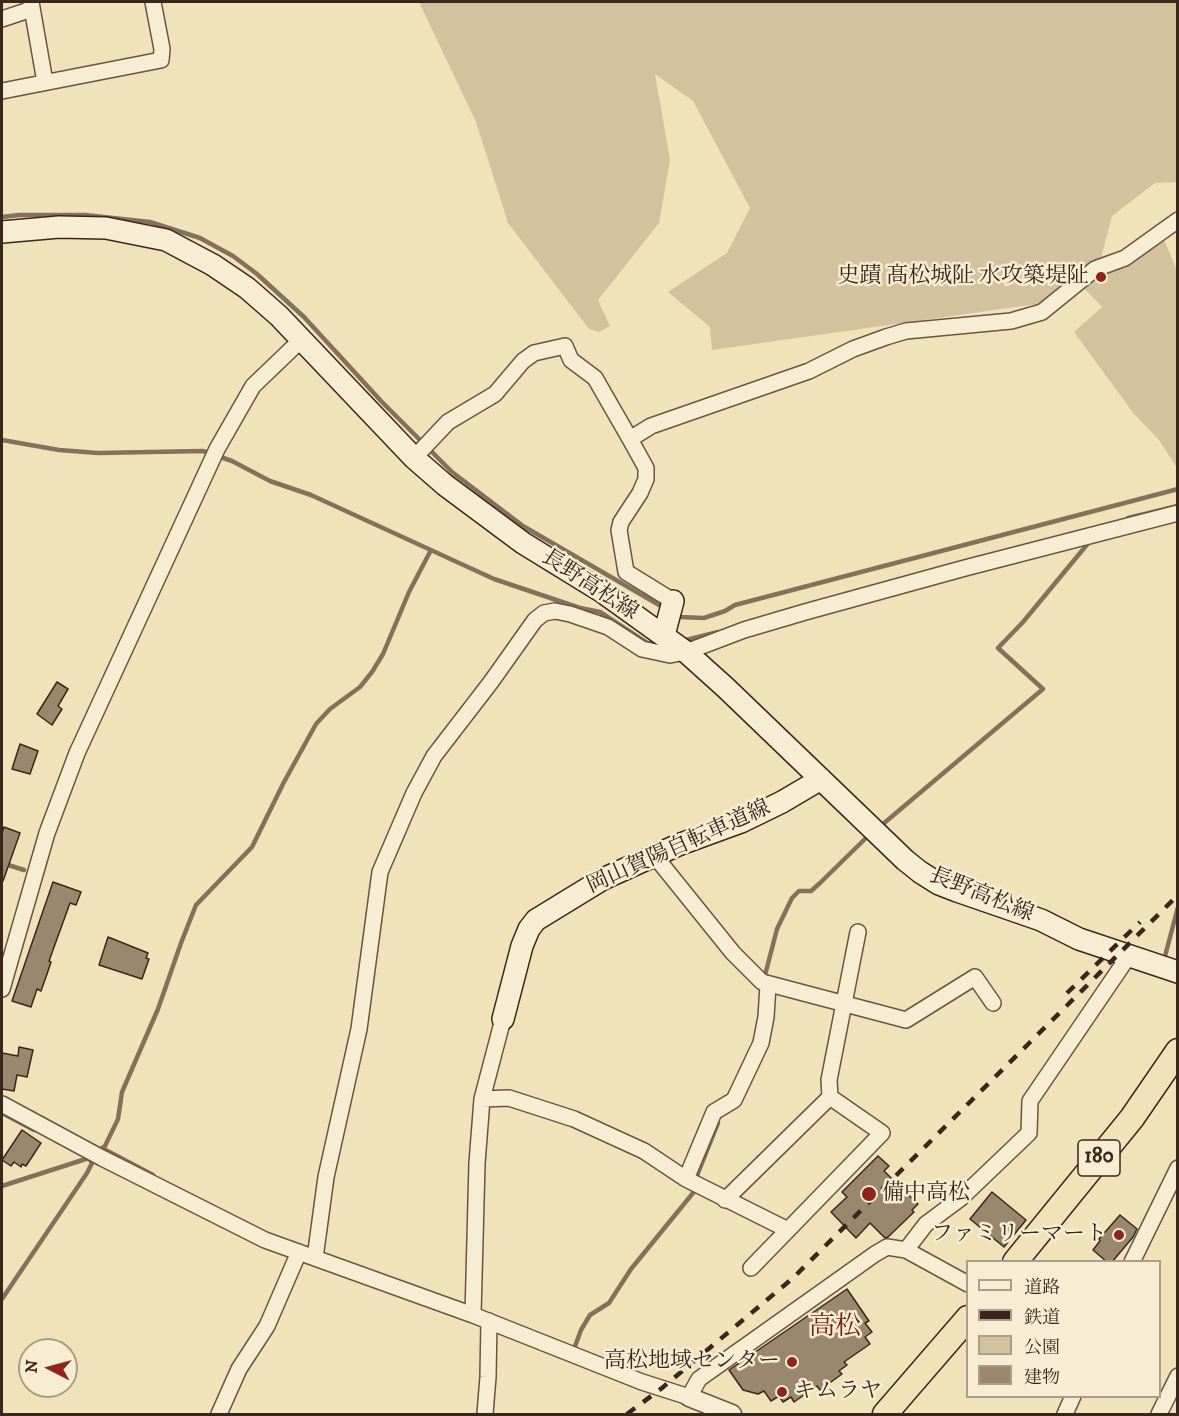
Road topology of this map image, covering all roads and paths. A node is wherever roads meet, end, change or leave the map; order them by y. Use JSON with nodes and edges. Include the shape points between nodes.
{"nodes":[{"id":1,"x":153,"y":2,"type":"edge"},
{"id":2,"x":32,"y":5,"type":"edge"},
{"id":3,"x":2,"y":19,"type":"edge"},
{"id":4,"x":45,"y":82,"type":"junction"},
{"id":5,"x":2,"y":91,"type":"edge"},
{"id":6,"x":1178,"y":220,"type":"edge"},
{"id":7,"x":2,"y":232,"type":"edge"},
{"id":8,"x":302,"y":339,"type":"junction"},
{"id":9,"x":630,"y":439,"type":"junction"},
{"id":10,"x":421,"y":451,"type":"junction"},
{"id":11,"x":1178,"y":513,"type":"edge"},
{"id":12,"x":670,"y":615,"type":"junction"},
{"id":13,"x":686,"y":652,"type":"junction"},
{"id":14,"x":821,"y":779,"type":"junction"},
{"id":15,"x":654,"y":855,"type":"junction"},
{"id":16,"x":858,"y":932,"type":"dead end"},
{"id":17,"x":1128,"y":957,"type":"junction"},
{"id":18,"x":1178,"y":972,"type":"edge"},
{"id":19,"x":765,"y":984,"type":"junction"},
{"id":20,"x":2,"y":989,"type":"edge"},
{"id":21,"x":993,"y":1003,"type":"dead end"},
{"id":22,"x":844,"y":1005,"type":"junction"},
{"id":23,"x":503,"y":1019,"type":"joint"},
{"id":24,"x":1178,"y":1051,"type":"edge"},
{"id":25,"x":830,"y":1097,"type":"junction"},
{"id":26,"x":482,"y":1098,"type":"junction"},
{"id":27,"x":2,"y":1104,"type":"edge"},
{"id":28,"x":1178,"y":1168,"type":"edge"},
{"id":29,"x":692,"y":1182,"type":"junction"},
{"id":30,"x":725,"y":1200,"type":"junction"},
{"id":31,"x":788,"y":1230,"type":"junction"},
{"id":32,"x":906,"y":1250,"type":"junction"},
{"id":33,"x":299,"y":1252,"type":"junction"},
{"id":34,"x":315,"y":1255,"type":"junction"},
{"id":35,"x":1017,"y":1260,"type":"edge"},
{"id":36,"x":1133,"y":1260,"type":"edge"},
{"id":37,"x":751,"y":1268,"type":"dead end"},
{"id":38,"x":966,"y":1283,"type":"edge"},
{"id":39,"x":473,"y":1311,"type":"junction"},
{"id":40,"x":966,"y":1320,"type":"edge"},
{"id":41,"x":489,"y":1321,"type":"junction"},
{"id":42,"x":1169,"y":1383,"type":"edge"},
{"id":43,"x":688,"y":1397,"type":"junction"},
{"id":44,"x":1072,"y":1398,"type":"edge"},
{"id":45,"x":219,"y":1414,"type":"edge"},
{"id":46,"x":485,"y":1414,"type":"edge"},
{"id":47,"x":732,"y":1414,"type":"edge"},
{"id":48,"x":885,"y":1414,"type":"edge"},
{"id":49,"x":1065,"y":1414,"type":"edge"},
{"id":50,"x":1158,"y":1414,"type":"edge"}],
"edges":[{"from":1,"to":4,"type":"street","via":[[161,60]]},
{"from":2,"to":3,"type":"street"},
{"from":2,"to":4,"type":"street"},
{"from":4,"to":5,"type":"street"},
{"from":6,"to":9,"type":"street","via":[[1125,258],[1095,269],[1042,312],[1011,321],[886,337],[809,371],[651,426]]},
{"from":7,"to":8,"type":"main road","name":"長野高松線","via":[[106,228],[166,240],[247,288]]},
{"from":8,"to":10,"type":"main road","name":"長野高松線"},
{"from":8,"to":20,"type":"street","via":[[252,386],[217,449],[77,753],[47,833]]},
{"from":9,"to":10,"type":"street","via":[[595,378],[571,360],[565,346],[523,361],[495,394],[448,422]]},
{"from":9,"to":12,"type":"street","via":[[646,468],[646,479],[621,522],[626,572]]},
{"from":10,"to":12,"type":"main road","name":"長野高松線","via":[[445,485],[523,543],[601,591]]},
{"from":11,"to":13,"type":"street","via":[[754,627]]},
{"from":12,"to":13,"type":"main road","name":"長野高松線"},
{"from":13,"to":14,"type":"main road","name":"長野高松線"},
{"from":13,"to":34,"type":"street","via":[[654,653],[592,621],[555,611],[544,613],[527,630],[434,756],[380,872],[359,1029],[326,1177]]},
{"from":14,"to":15,"type":"main road","name":"岡山賀陽自転車道線","via":[[741,822]]},
{"from":14,"to":17,"type":"main road","name":"長野高松線","via":[[930,879]]},
{"from":15,"to":19,"type":"street","via":[[733,953]]},
{"from":15,"to":23,"type":"main road","name":"岡山賀陽自転車道線","via":[[603,879],[536,920],[522,946]]},
{"from":16,"to":22,"type":"street"},
{"from":17,"to":18,"type":"main road","name":"長野高松線"},
{"from":17,"to":32,"type":"street","via":[[1030,1101],[1029,1133],[961,1198],[926,1224]]},
{"from":19,"to":22,"type":"street"},
{"from":19,"to":29,"type":"street","via":[[761,1043],[734,1100],[714,1112]]},
{"from":21,"to":22,"type":"street","via":[[975,977],[906,1020]]},
{"from":22,"to":25,"type":"street","via":[[829,1080]]},
{"from":23,"to":26,"type":"street"},
{"from":24,"to":35,"type":"highway","number":"180","via":[[1132,1118]]},
{"from":25,"to":30,"type":"street"},
{"from":25,"to":31,"type":"street","via":[[882,1133]]},
{"from":26,"to":29,"type":"street","via":[[509,1098],[574,1119],[644,1151]]},
{"from":26,"to":39,"type":"street"},
{"from":27,"to":33,"type":"street","via":[[256,1236]]},
{"from":28,"to":36,"type":"street"},
{"from":29,"to":30,"type":"street"},
{"from":30,"to":31,"type":"street"},
{"from":31,"to":37,"type":"street"},
{"from":32,"to":38,"type":"street"},
{"from":32,"to":43,"type":"street","via":[[887,1247],[874,1254],[699,1379]]},
{"from":33,"to":34,"type":"street"},
{"from":33,"to":45,"type":"street","via":[[267,1326],[239,1369]]},
{"from":34,"to":39,"type":"street"},
{"from":39,"to":41,"type":"street"},
{"from":40,"to":48,"type":"highway"},
{"from":41,"to":43,"type":"street"},
{"from":41,"to":46,"type":"street"},
{"from":42,"to":50,"type":"street"},
{"from":43,"to":47,"type":"street"},
{"from":44,"to":49,"type":"street"}]}
